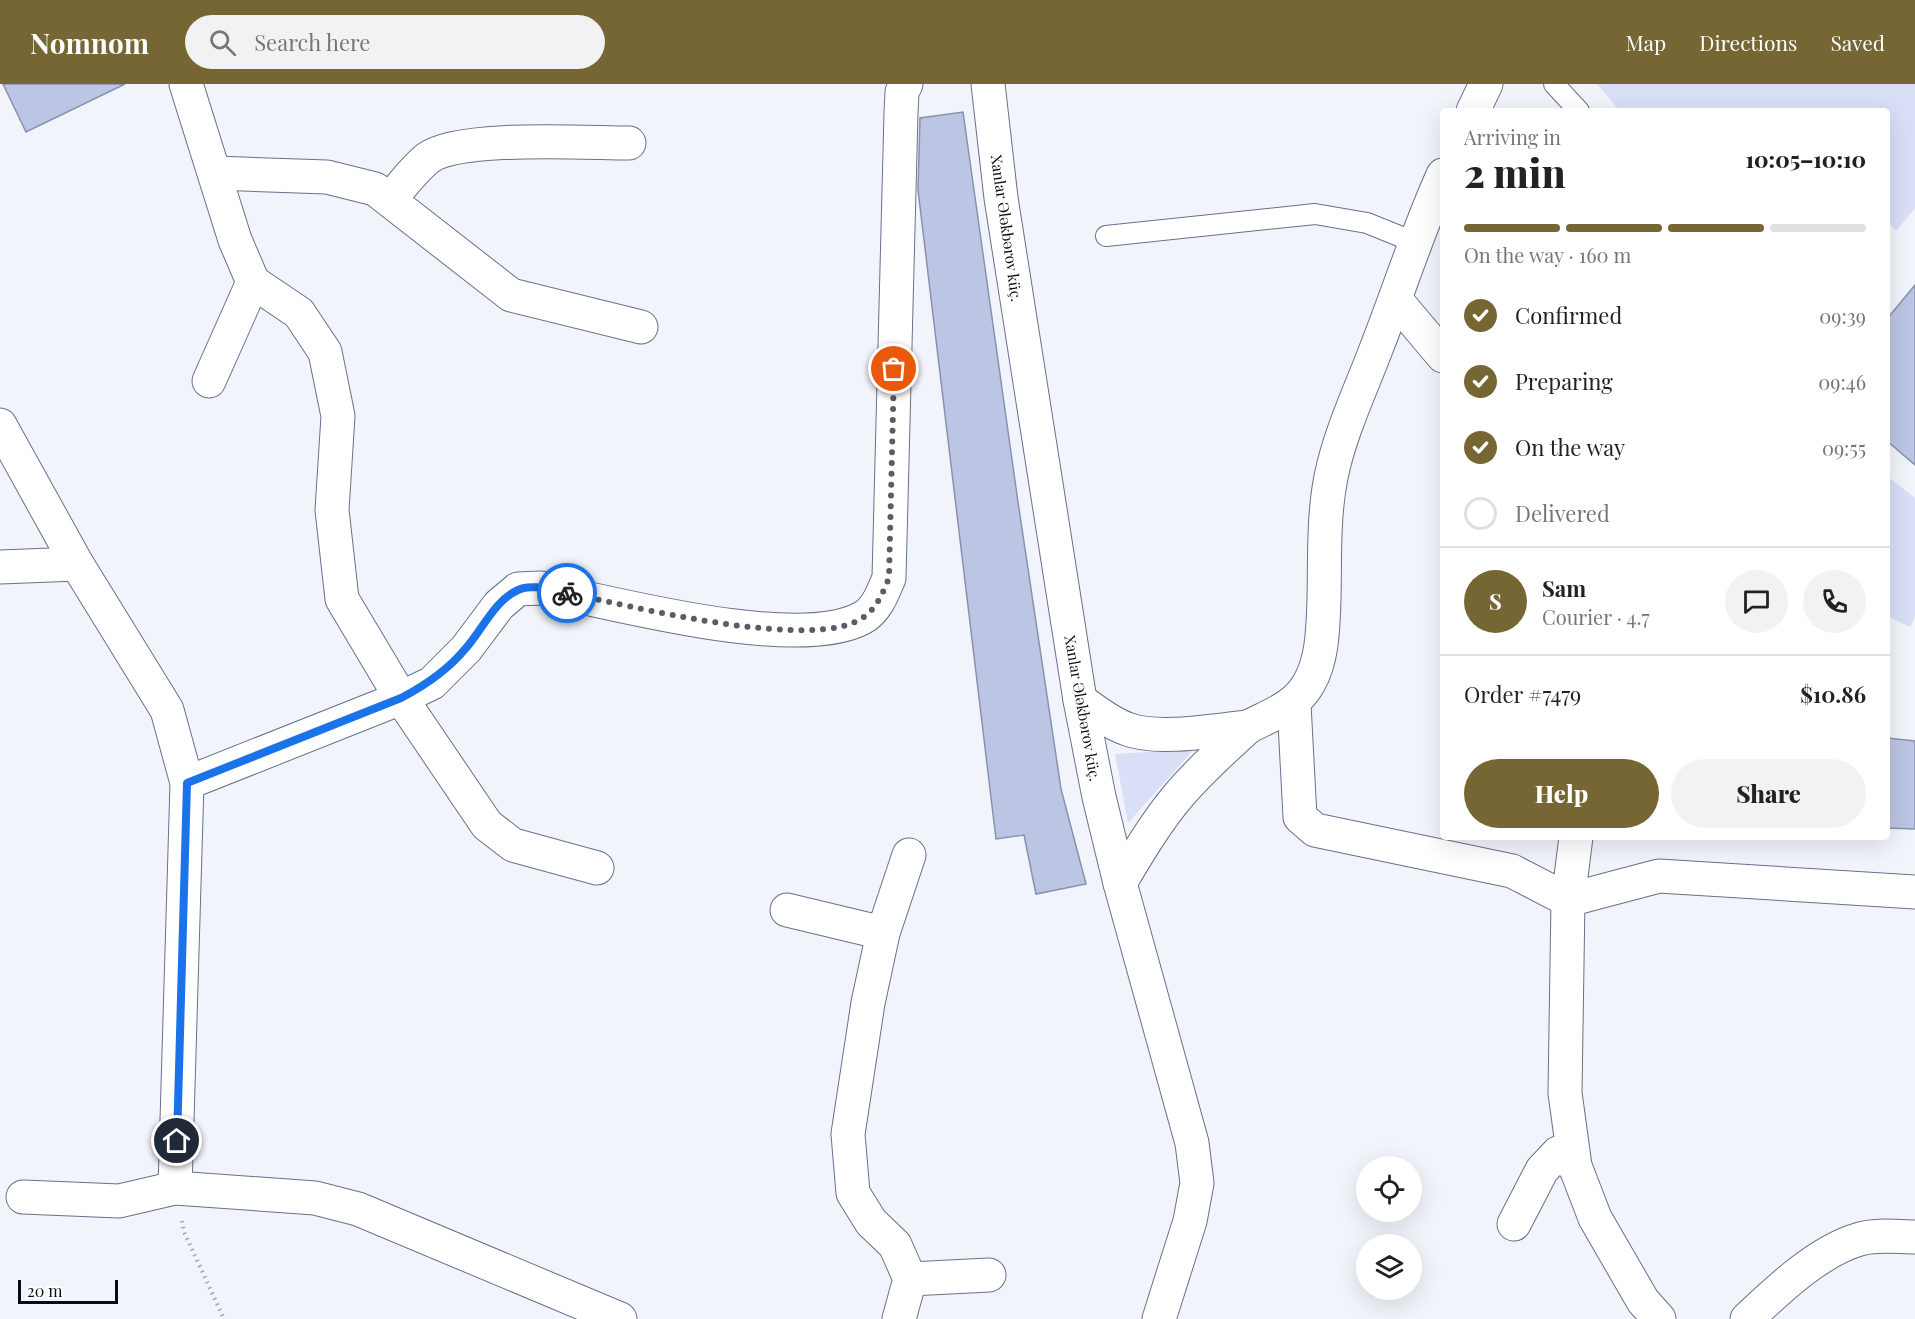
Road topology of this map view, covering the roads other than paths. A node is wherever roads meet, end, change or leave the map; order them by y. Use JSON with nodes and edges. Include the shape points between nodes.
{"nodes":[{"id":1,"x":186,"y":84,"type":"edge"},
{"id":2,"x":906,"y":84,"type":"edge"},
{"id":3,"x":988,"y":84,"type":"edge"},
{"id":4,"x":1486,"y":84,"type":"edge"},
{"id":5,"x":1554,"y":84,"type":"edge"},
{"id":6,"x":1474,"y":108,"type":"edge"},
{"id":7,"x":1576,"y":108,"type":"edge"},
{"id":8,"x":629,"y":143,"type":"dead end"},
{"id":9,"x":215,"y":173,"type":"junction"},
{"id":10,"x":1440,"y":182,"type":"edge"},
{"id":11,"x":390,"y":199,"type":"junction"},
{"id":12,"x":1106,"y":236,"type":"dead end"},
{"id":13,"x":1414,"y":242,"type":"junction"},
{"id":14,"x":253,"y":282,"type":"junction"},
{"id":15,"x":1395,"y":299,"type":"junction"},
{"id":16,"x":641,"y":327,"type":"dead end"},
{"id":17,"x":1440,"y":352,"type":"edge"},
{"id":18,"x":209,"y":381,"type":"dead end"},
{"id":19,"x":0,"y":425,"type":"edge"},
{"id":20,"x":77,"y":564,"type":"junction"},
{"id":21,"x":0,"y":567,"type":"edge"},
{"id":22,"x":401,"y":698,"type":"junction"},
{"id":23,"x":1080,"y":700,"type":"junction"},
{"id":24,"x":1294,"y":704,"type":"junction"},
{"id":25,"x":1248,"y":727,"type":"junction"},
{"id":26,"x":187,"y":783,"type":"junction"},
{"id":27,"x":1576,"y":840,"type":"edge"},
{"id":28,"x":909,"y":855,"type":"dead end"},
{"id":29,"x":597,"y":868,"type":"dead end"},
{"id":30,"x":1120,"y":883,"type":"junction"},
{"id":31,"x":1915,"y":892,"type":"edge"},
{"id":32,"x":1568,"y":900,"type":"junction"},
{"id":33,"x":787,"y":910,"type":"dead end"},
{"id":34,"x":883,"y":933,"type":"junction"},
{"id":35,"x":1575,"y":1166,"type":"junction"},
{"id":36,"x":175,"y":1188,"type":"junction"},
{"id":37,"x":23,"y":1197,"type":"dead end"},
{"id":38,"x":1514,"y":1224,"type":"dead end"},
{"id":39,"x":1915,"y":1237,"type":"edge"},
{"id":40,"x":990,"y":1275,"type":"dead end"},
{"id":41,"x":910,"y":1279,"type":"junction"},
{"id":42,"x":620,"y":1319,"type":"edge"},
{"id":43,"x":899,"y":1319,"type":"edge"},
{"id":44,"x":1159,"y":1319,"type":"edge"},
{"id":45,"x":1659,"y":1319,"type":"edge"},
{"id":46,"x":1747,"y":1319,"type":"edge"}],
"edges":[{"from":1,"to":9,"type":"street"},
{"from":2,"to":22,"type":"street","via":[[901,113],[889,578],[880,600],[864,617],[839,628],[766,629],[719,624],[540,588],[518,589],[499,605],[466,649],[432,682]]},
{"from":3,"to":23,"type":"street","name":"Xanlar Ələkbərov küç.","via":[[1001,198]]},
{"from":4,"to":6,"type":"street"},
{"from":5,"to":7,"type":"lane"},
{"from":8,"to":11,"type":"street","via":[[489,143],[453,147],[428,158]]},
{"from":9,"to":11,"type":"street","via":[[327,177],[375,189]]},
{"from":9,"to":14,"type":"street","via":[[235,240]]},
{"from":10,"to":13,"type":"street"},
{"from":11,"to":16,"type":"street","via":[[511,295]]},
{"from":12,"to":13,"type":"lane","via":[[1314,214],[1367,223]]},
{"from":13,"to":15,"type":"street"},
{"from":14,"to":18,"type":"street"},
{"from":14,"to":22,"type":"street","via":[[299,313],[325,352],[338,416],[332,510],[342,599]]},
{"from":15,"to":17,"type":"street"},
{"from":15,"to":24,"type":"street","via":[[1331,476],[1323,632],[1310,683]]},
{"from":19,"to":20,"type":"street"},
{"from":20,"to":21,"type":"street"},
{"from":20,"to":26,"type":"street","via":[[167,710]]},
{"from":22,"to":26,"type":"street"},
{"from":22,"to":29,"type":"street","via":[[487,825],[513,845]]},
{"from":23,"to":25,"type":"street","via":[[1129,730],[1169,734]]},
{"from":23,"to":30,"type":"street","name":"Xanlar Ələkbərov küç."},
{"from":24,"to":25,"type":"street"},
{"from":24,"to":32,"type":"street","via":[[1300,817],[1315,830],[1512,871]]},
{"from":25,"to":30,"type":"street","via":[[1178,796]]},
{"from":26,"to":36,"type":"street"},
{"from":27,"to":32,"type":"street"},
{"from":28,"to":34,"type":"street"},
{"from":30,"to":44,"type":"street","name":"Xanlar Ələkbərov küç.","via":[[1192,1143],[1197,1183],[1190,1221]]},
{"from":31,"to":32,"type":"street","via":[[1659,876]]},
{"from":32,"to":35,"type":"street","via":[[1565,1093]]},
{"from":33,"to":34,"type":"street"},
{"from":34,"to":41,"type":"street","via":[[848,1134],[853,1193],[871,1222],[895,1245]]},
{"from":35,"to":38,"type":"street","via":[[1558,1153],[1542,1170]]},
{"from":35,"to":45,"type":"street","via":[[1595,1218],[1643,1301]]},
{"from":36,"to":37,"type":"street","via":[[119,1201]]},
{"from":36,"to":42,"type":"street","via":[[315,1198],[358,1209]]},
{"from":39,"to":46,"type":"street","via":[[1862,1238],[1839,1247],[1786,1283]]},
{"from":40,"to":41,"type":"street"},
{"from":41,"to":43,"type":"street"}]}
